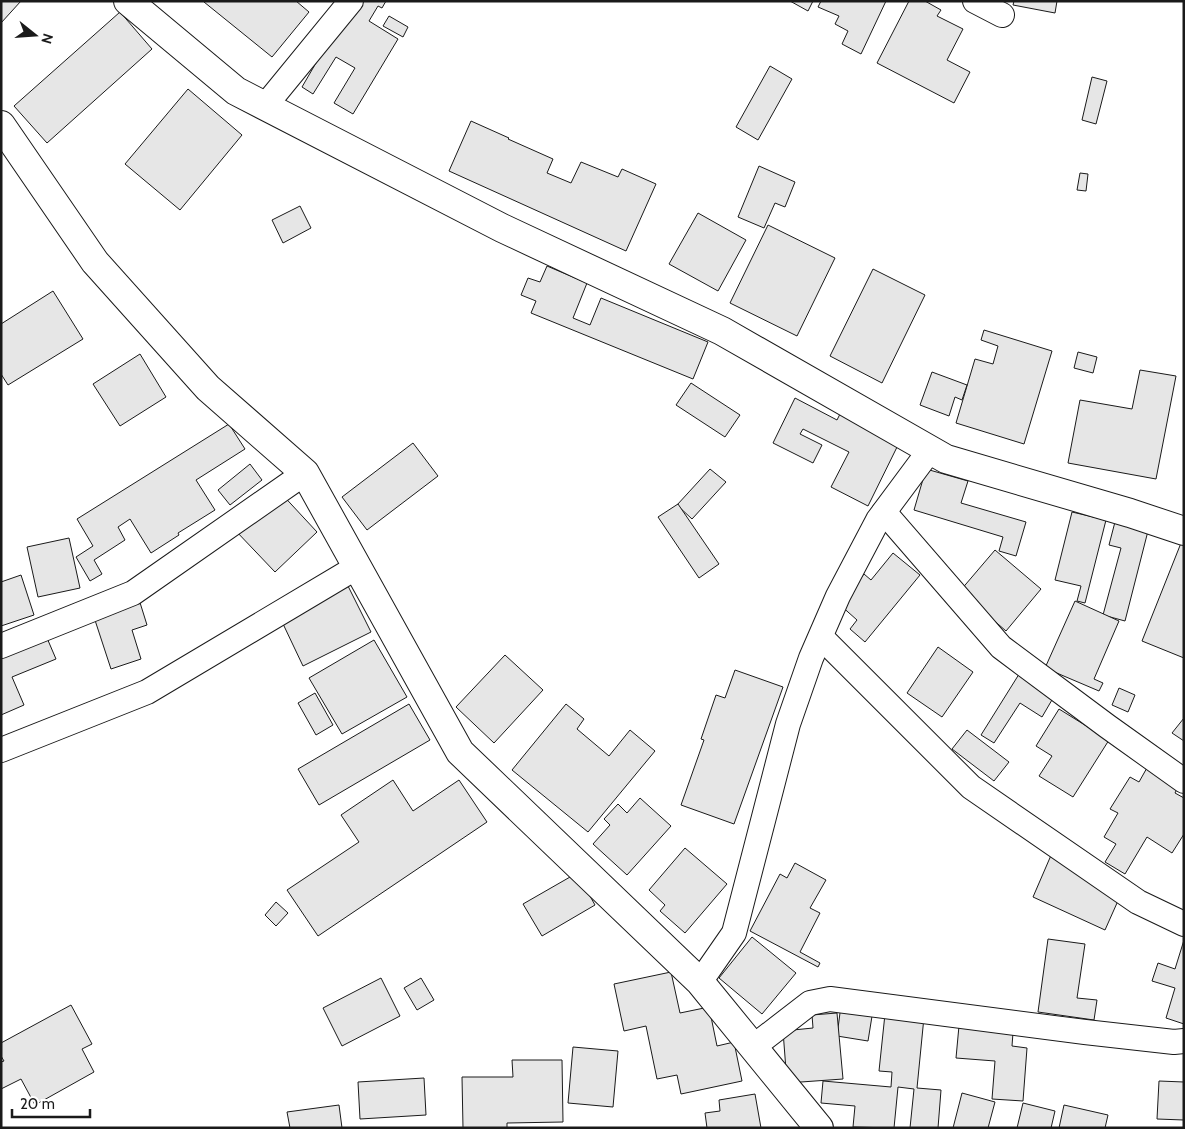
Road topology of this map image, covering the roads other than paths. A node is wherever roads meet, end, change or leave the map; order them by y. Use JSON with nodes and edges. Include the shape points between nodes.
{"nodes":[{"id":1,"x":128,"y":1,"type":"edge"},
{"id":2,"x":351,"y":1,"type":"edge"},
{"id":3,"x":975,"y":1,"type":"edge"},
{"id":4,"x":1002,"y":14,"type":"dead end"},
{"id":5,"x":265,"y":106,"type":"junction"},
{"id":6,"x":1,"y":125,"type":"edge"},
{"id":7,"x":930,"y":450,"type":"junction"},
{"id":8,"x":305,"y":473,"type":"junction"},
{"id":9,"x":884,"y":512,"type":"junction"},
{"id":10,"x":1184,"y":532,"type":"edge"},
{"id":11,"x":358,"y":567,"type":"junction"},
{"id":12,"x":821,"y":637,"type":"junction"},
{"id":13,"x":1,"y":646,"type":"edge"},
{"id":14,"x":1,"y":750,"type":"edge"},
{"id":15,"x":1184,"y":781,"type":"edge"},
{"id":16,"x":1184,"y":924,"type":"edge"},
{"id":17,"x":700,"y":982,"type":"junction"},
{"id":18,"x":1184,"y":1041,"type":"edge"},
{"id":19,"x":753,"y":1047,"type":"junction"},
{"id":20,"x":819,"y":1128,"type":"edge"}],
"edges":[{"from":1,"to":5,"type":"main road","via":[[236,91]]},
{"from":2,"to":5,"type":"street"},
{"from":3,"to":4,"type":"street"},
{"from":5,"to":7,"type":"main road","via":[[502,228],[722,331]]},
{"from":6,"to":8,"type":"main road","via":[[95,262],[208,388]]},
{"from":7,"to":9,"type":"street"},
{"from":7,"to":10,"type":"main road","via":[[946,459]]},
{"from":8,"to":11,"type":"main road"},
{"from":8,"to":13,"type":"street","via":[[134,593]]},
{"from":9,"to":12,"type":"street","via":[[838,596]]},
{"from":9,"to":15,"type":"street","via":[[1000,647]]},
{"from":11,"to":14,"type":"street","via":[[147,692]]},
{"from":11,"to":17,"type":"main road","via":[[460,752]]},
{"from":12,"to":16,"type":"street","via":[[971,787],[1138,902]]},
{"from":12,"to":17,"type":"street","via":[[788,724],[734,933]]},
{"from":17,"to":19,"type":"main road"},
{"from":18,"to":19,"type":"street","via":[[1085,1032],[830,999],[810,1003]]},
{"from":19,"to":20,"type":"main road"}]}
